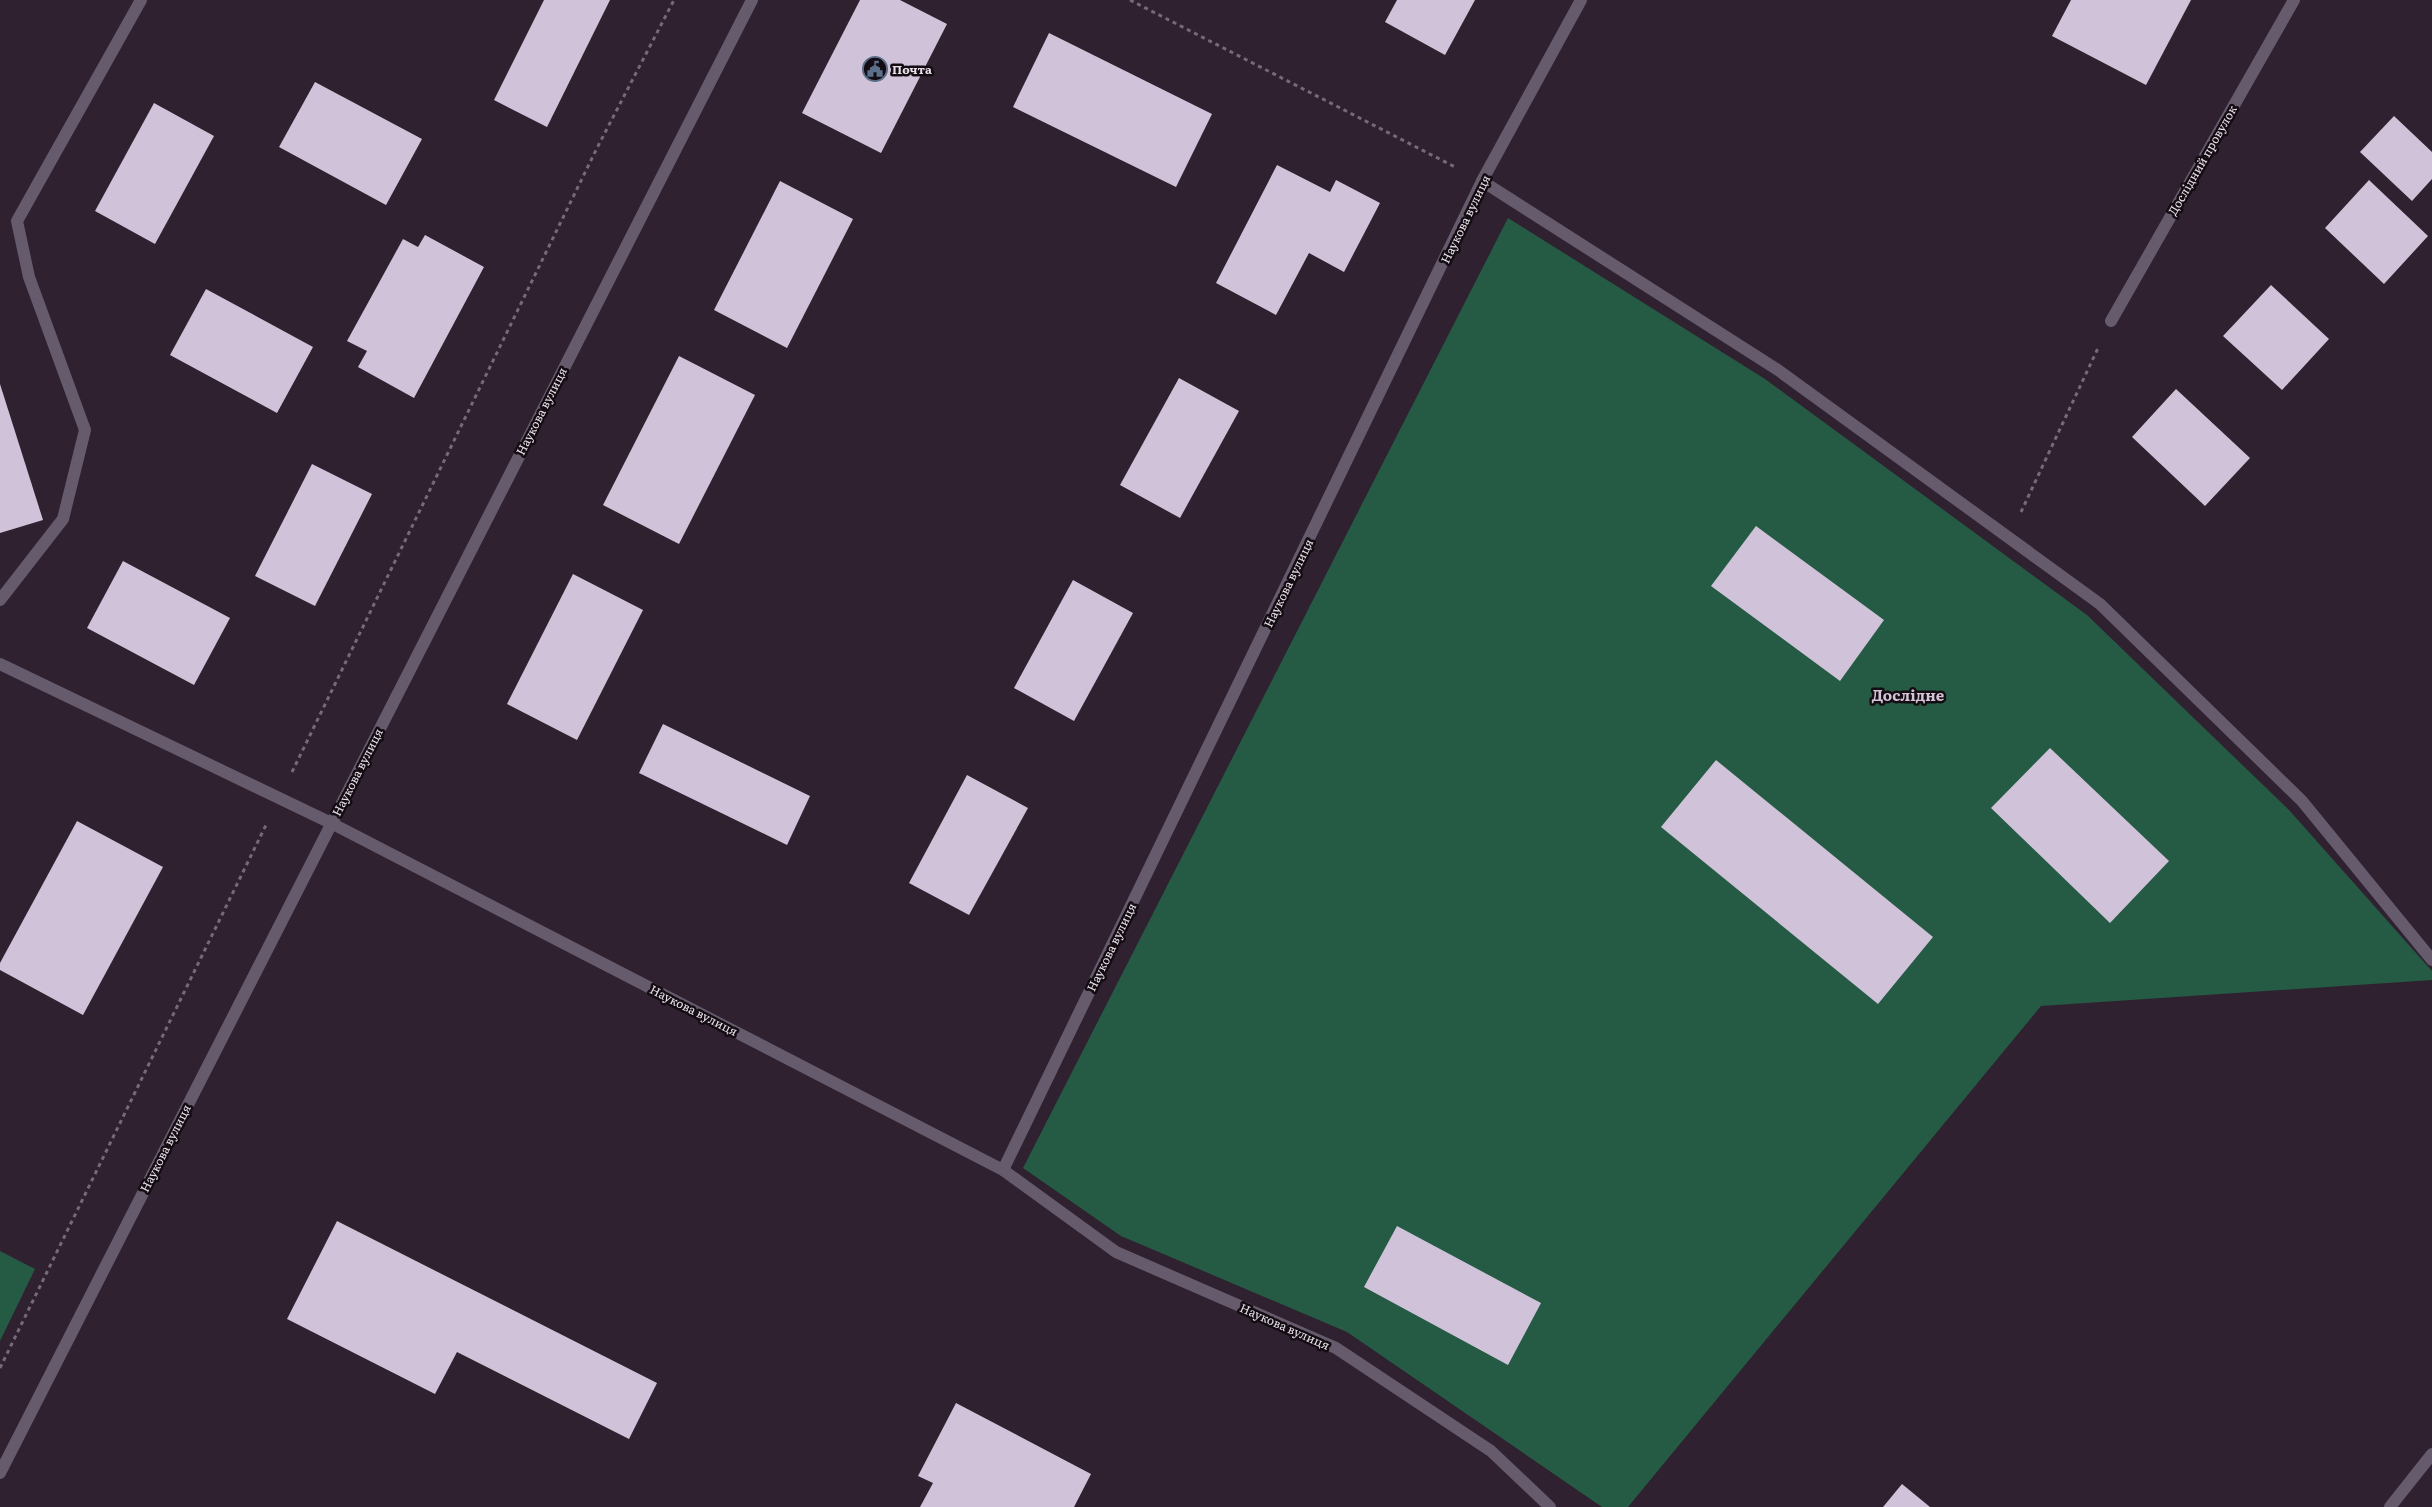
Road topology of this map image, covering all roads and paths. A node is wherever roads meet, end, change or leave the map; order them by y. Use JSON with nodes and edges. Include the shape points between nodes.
{"nodes":[{"id":1,"x":141,"y":0,"type":"edge"},
{"id":2,"x":674,"y":0,"type":"edge"},
{"id":3,"x":752,"y":0,"type":"edge"},
{"id":4,"x":1130,"y":0,"type":"edge"},
{"id":5,"x":1581,"y":0,"type":"edge"},
{"id":6,"x":2294,"y":0,"type":"edge"},
{"id":7,"x":1482,"y":181,"type":"junction"},
{"id":8,"x":2111,"y":320,"type":"joint"},
{"id":9,"x":2009,"y":538,"type":"junction"},
{"id":10,"x":0,"y":600,"type":"edge"},
{"id":11,"x":0,"y":664,"type":"edge"},
{"id":12,"x":279,"y":798,"type":"junction"},
{"id":13,"x":331,"y":823,"type":"junction"},
{"id":14,"x":2432,"y":960,"type":"edge"},
{"id":15,"x":1003,"y":1170,"type":"junction"},
{"id":16,"x":0,"y":1368,"type":"edge"},
{"id":17,"x":2432,"y":1454,"type":"edge"},
{"id":18,"x":0,"y":1473,"type":"edge"},
{"id":19,"x":1550,"y":1507,"type":"edge"},
{"id":20,"x":2390,"y":1507,"type":"edge"}],
"edges":[{"from":1,"to":10,"type":"street","via":[[17,220],[29,278],[86,430],[63,519]]},
{"from":2,"to":12,"type":"path","via":[[597,148]]},
{"from":3,"to":13,"type":"street","name":"Наукова вулиця"},
{"from":4,"to":7,"type":"path"},
{"from":5,"to":7,"type":"street","name":"Наукова вулиця"},
{"from":6,"to":8,"type":"street","name":"Дослідний провулок"},
{"from":7,"to":9,"type":"street","via":[[1778,370]]},
{"from":7,"to":15,"type":"street","name":"Наукова вулиця"},
{"from":8,"to":9,"type":"path"},
{"from":9,"to":14,"type":"street","via":[[2100,604],[2302,800]]},
{"from":11,"to":12,"type":"street","name":"Наукова вулиця"},
{"from":12,"to":13,"type":"street","name":"Наукова вулиця"},
{"from":12,"to":16,"type":"path"},
{"from":13,"to":15,"type":"street","name":"Наукова вулиця"},
{"from":13,"to":18,"type":"street","name":"Наукова вулиця"},
{"from":15,"to":19,"type":"street","name":"Наукова вулиця","via":[[1116,1252],[1336,1348],[1491,1451]]},
{"from":17,"to":20,"type":"street"}]}
